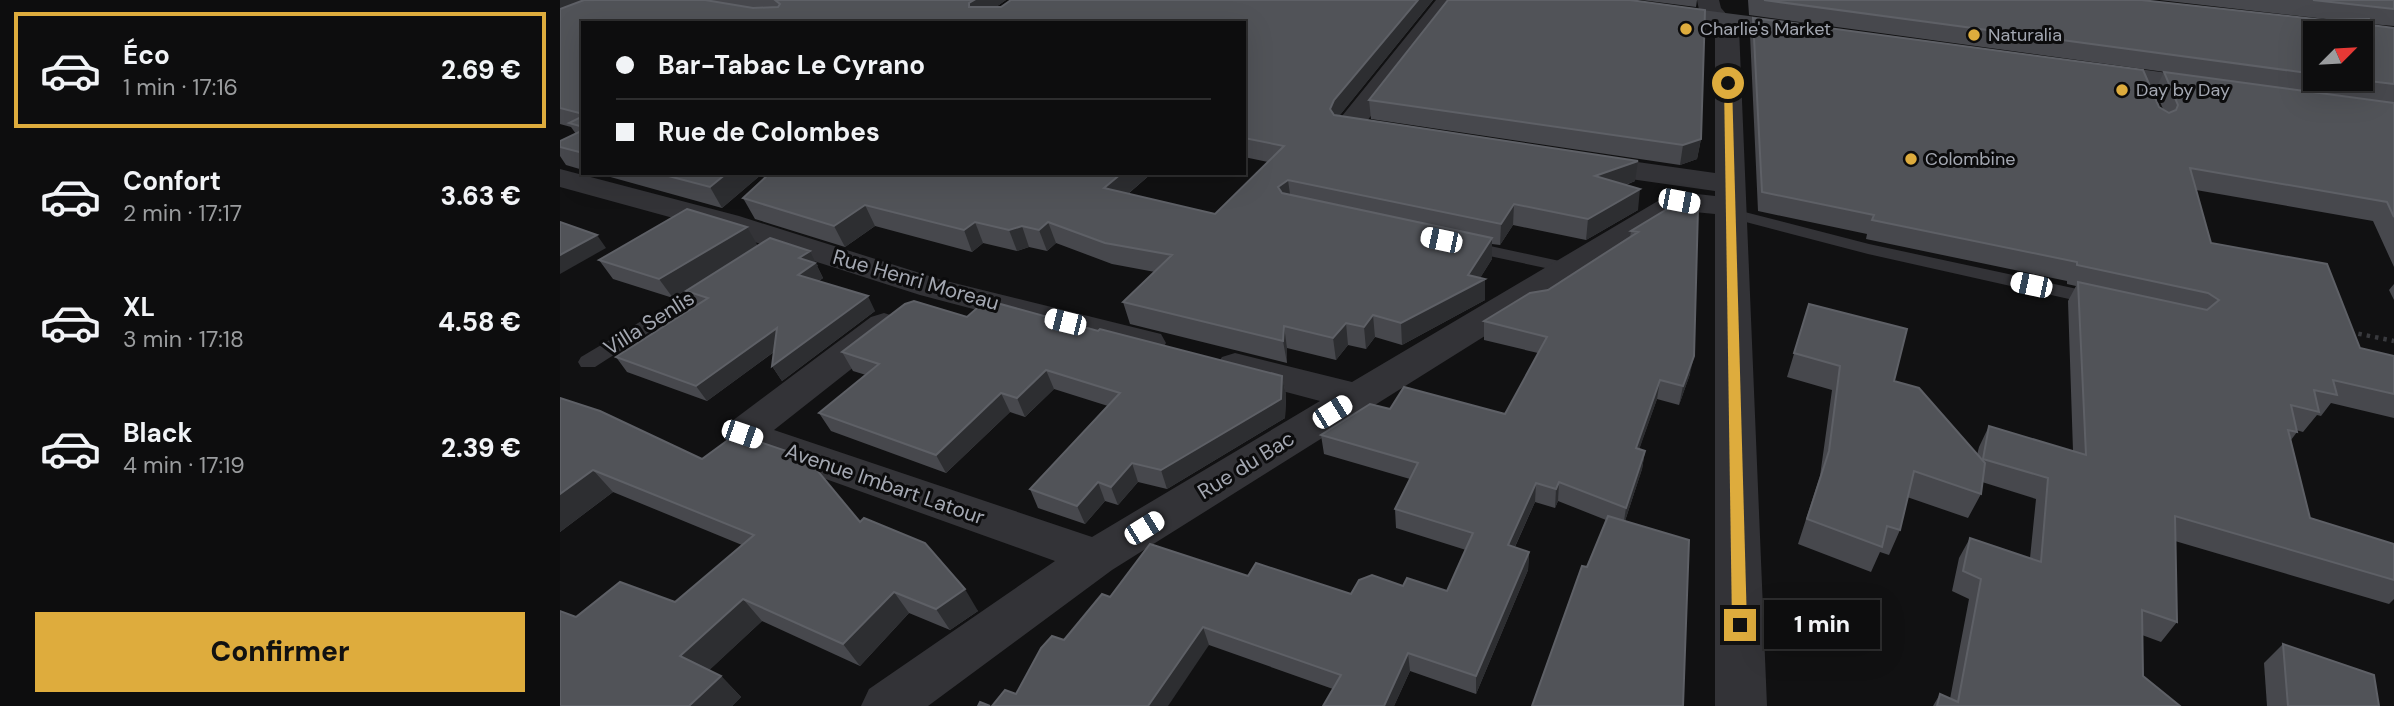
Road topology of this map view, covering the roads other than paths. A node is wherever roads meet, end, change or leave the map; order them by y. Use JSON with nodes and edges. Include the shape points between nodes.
{"nodes":[{"id":1,"x":1448,"y":0,"type":"edge"},
{"id":2,"x":1569,"y":0,"type":"edge"},
{"id":3,"x":1714,"y":10,"type":"edge"},
{"id":4,"x":1831,"y":34,"type":"edge"},
{"id":5,"x":2073,"y":68,"type":"edge"},
{"id":6,"x":2231,"y":89,"type":"edge"},
{"id":7,"x":1417,"y":137,"type":"edge"},
{"id":8,"x":1556,"y":159,"type":"edge"},
{"id":9,"x":560,"y":178,"type":"edge"},
{"id":10,"x":1672,"y":189,"type":"junction"},
{"id":11,"x":757,"y":198,"type":"edge"},
{"id":12,"x":1730,"y":201,"type":"junction"},
{"id":13,"x":728,"y":223,"type":"junction"},
{"id":14,"x":1449,"y":242,"type":"edge"},
{"id":15,"x":1569,"y":268,"type":"junction"},
{"id":16,"x":724,"y":276,"type":"edge"},
{"id":17,"x":932,"y":288,"type":"junction"},
{"id":18,"x":2113,"y":303,"type":"edge"},
{"id":19,"x":588,"y":362,"type":"dead end"},
{"id":20,"x":1356,"y":397,"type":"junction"},
{"id":21,"x":1096,"y":557,"type":"junction"},
{"id":22,"x":887,"y":706,"type":"edge"},
{"id":23,"x":1741,"y":706,"type":"edge"}],
"edges":[{"from":1,"to":7,"type":"street","via":[[1348,127]]},
{"from":2,"to":3,"type":"main road"},
{"from":3,"to":4,"type":"main road"},
{"from":3,"to":12,"type":"street","via":[[1727,28]]},
{"from":5,"to":6,"type":"main road","via":[[2142,83]]},
{"from":8,"to":10,"type":"street"},
{"from":9,"to":13,"type":"street","name":"Rue Henri Moreau"},
{"from":10,"to":12,"type":"street"},
{"from":10,"to":15,"type":"street","name":"Rue du Bac"},
{"from":11,"to":13,"type":"street"},
{"from":12,"to":18,"type":"lane","via":[[1868,249]]},
{"from":12,"to":23,"type":"street"},
{"from":13,"to":17,"type":"street","name":"Rue Henri Moreau","via":[[769,247]]},
{"from":14,"to":15,"type":"lane"},
{"from":15,"to":20,"type":"street","name":"Rue du Bac"},
{"from":16,"to":19,"type":"lane","name":"Villa Senlis"},
{"from":17,"to":20,"type":"street","name":"Rue Henri Moreau"},
{"from":17,"to":21,"type":"street","name":"Avenue Imbart Latour","via":[[742,434]]},
{"from":20,"to":21,"type":"street","name":"Rue du Bac"},
{"from":21,"to":22,"type":"street","name":"Rue du Bac"}]}
